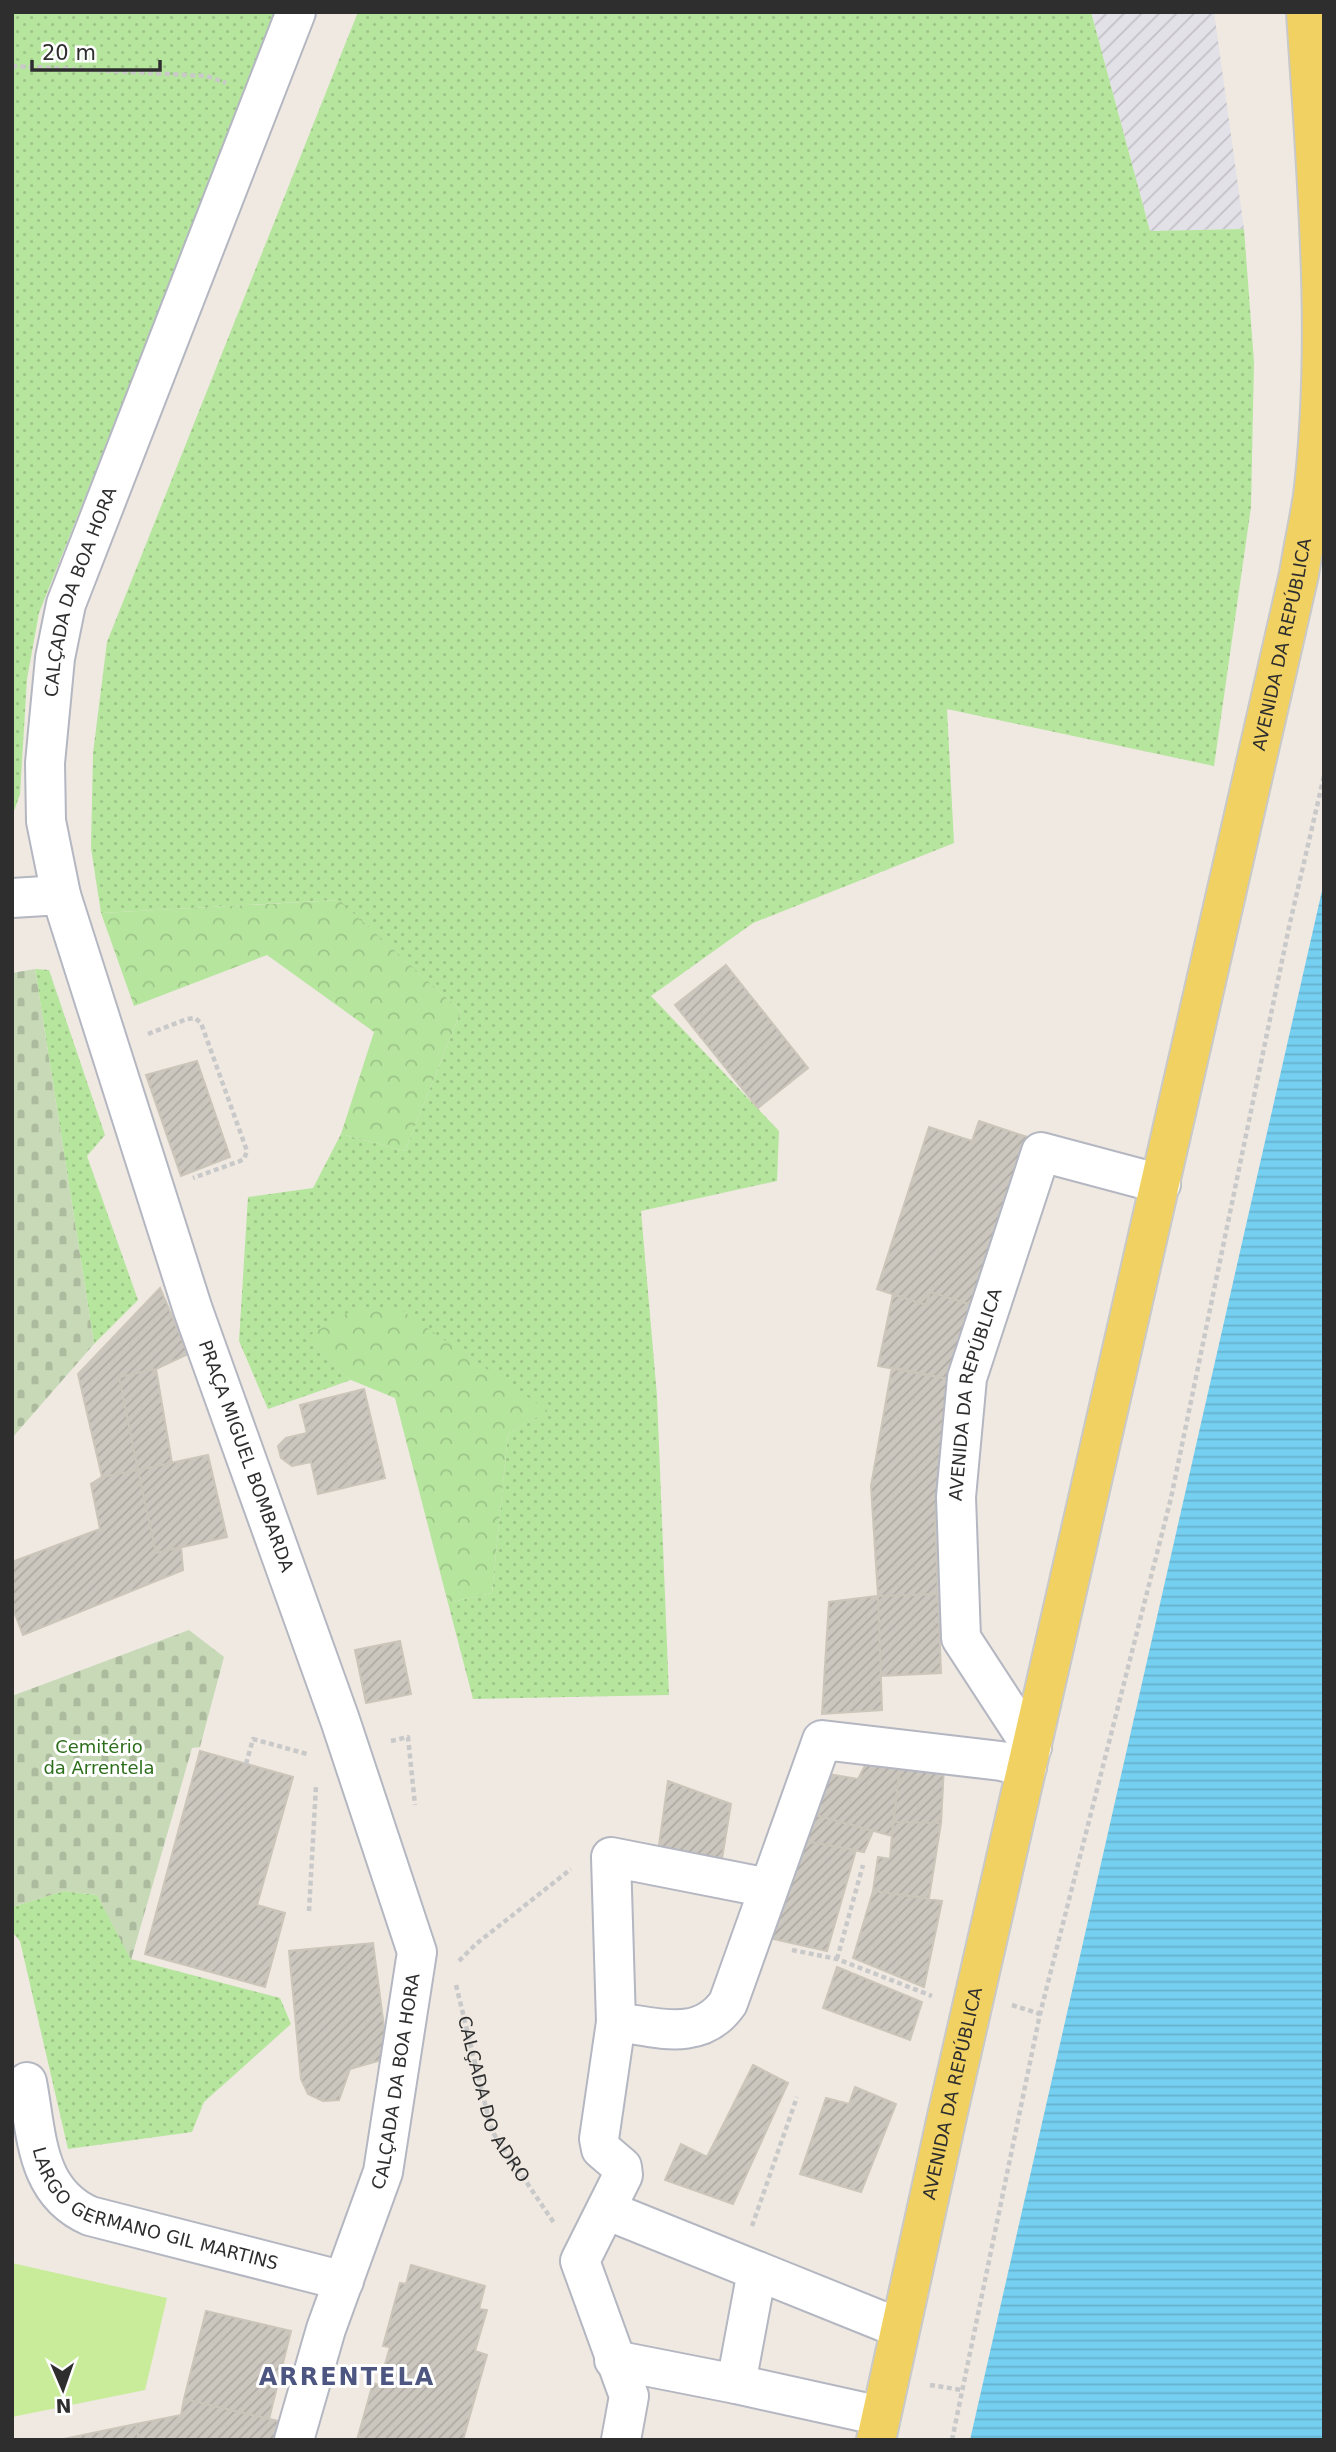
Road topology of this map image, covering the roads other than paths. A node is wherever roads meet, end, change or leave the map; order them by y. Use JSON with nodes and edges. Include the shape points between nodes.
{"nodes":[{"id":1,"x":296,"y":12,"type":"edge"},
{"id":2,"x":1307,"y":12,"type":"edge"},
{"id":3,"x":61,"y":895,"type":"junction"},
{"id":4,"x":12,"y":898,"type":"edge"},
{"id":5,"x":1161,"y":1184,"type":"junction"},
{"id":6,"x":156,"y":1191,"type":"joint"},
{"id":7,"x":340,"y":1720,"type":"joint"},
{"id":8,"x":1029,"y":1757,"type":"junction"},
{"id":9,"x":768,"y":1888,"type":"junction"},
{"id":10,"x":616,"y":2022,"type":"junction"},
{"id":11,"x":27,"y":2082,"type":"dead end"},
{"id":12,"x":606,"y":2210,"type":"junction"},
{"id":13,"x":748,"y":2267,"type":"junction"},
{"id":14,"x":344,"y":2281,"type":"junction"},
{"id":15,"x":899,"y":2328,"type":"junction"},
{"id":16,"x":614,"y":2360,"type":"junction"},
{"id":17,"x":736,"y":2384,"type":"junction"},
{"id":18,"x":878,"y":2428,"type":"edge"},
{"id":19,"x":294,"y":2440,"type":"edge"},
{"id":20,"x":621,"y":2440,"type":"edge"}],
"edges":[{"from":1,"to":3,"type":"street","name":"CALÇADA DA BOA HORA","via":[[66,604],[54,658],[46,763],[46,821]]},
{"from":2,"to":5,"type":"main road","name":"AVENIDA DA REPÚBLICA","via":[[1320,264],[1321,370],[1313,495]]},
{"from":3,"to":4,"type":"street"},
{"from":3,"to":6,"type":"street","name":"CALÇADA DA BOA HORA"},
{"from":5,"to":8,"type":"main road","name":"AVENIDA DA REPÚBLICA"},
{"from":5,"to":8,"type":"street","name":"AVENIDA DA REPÚBLICA","via":[[1041,1152],[967,1378],[957,1497],[961,1638]]},
{"from":6,"to":7,"type":"street","name":"PRAÇA MIGUEL BOMBARDA","via":[[193,1310]]},
{"from":7,"to":14,"type":"street","name":"CALÇADA DA BOA HORA","via":[[417,1952],[383,2172]]},
{"from":8,"to":9,"type":"street","via":[[1001,1761],[822,1740]]},
{"from":8,"to":15,"type":"main road","name":"AVENIDA DA REPÚBLICA"},
{"from":9,"to":10,"type":"street","via":[[728,2003],[720,2014],[684,2031]]},
{"from":9,"to":10,"type":"street","via":[[611,1857]]},
{"from":10,"to":12,"type":"street","via":[[599,2139],[601,2149],[623,2170]]},
{"from":11,"to":14,"type":"street","name":"LARGO GERMANO GIL MARTINS","via":[[43,2169],[72,2208]]},
{"from":12,"to":13,"type":"street"},
{"from":12,"to":16,"type":"street","via":[[580,2261]]},
{"from":13,"to":15,"type":"street"},
{"from":13,"to":17,"type":"street"},
{"from":14,"to":19,"type":"street","name":"CALÇADA DA BOA HORA"},
{"from":15,"to":18,"type":"main road","name":"AVENIDA DA REPÚBLICA"},
{"from":16,"to":17,"type":"street"},
{"from":16,"to":20,"type":"street","via":[[629,2402]]},
{"from":17,"to":18,"type":"street"}]}
